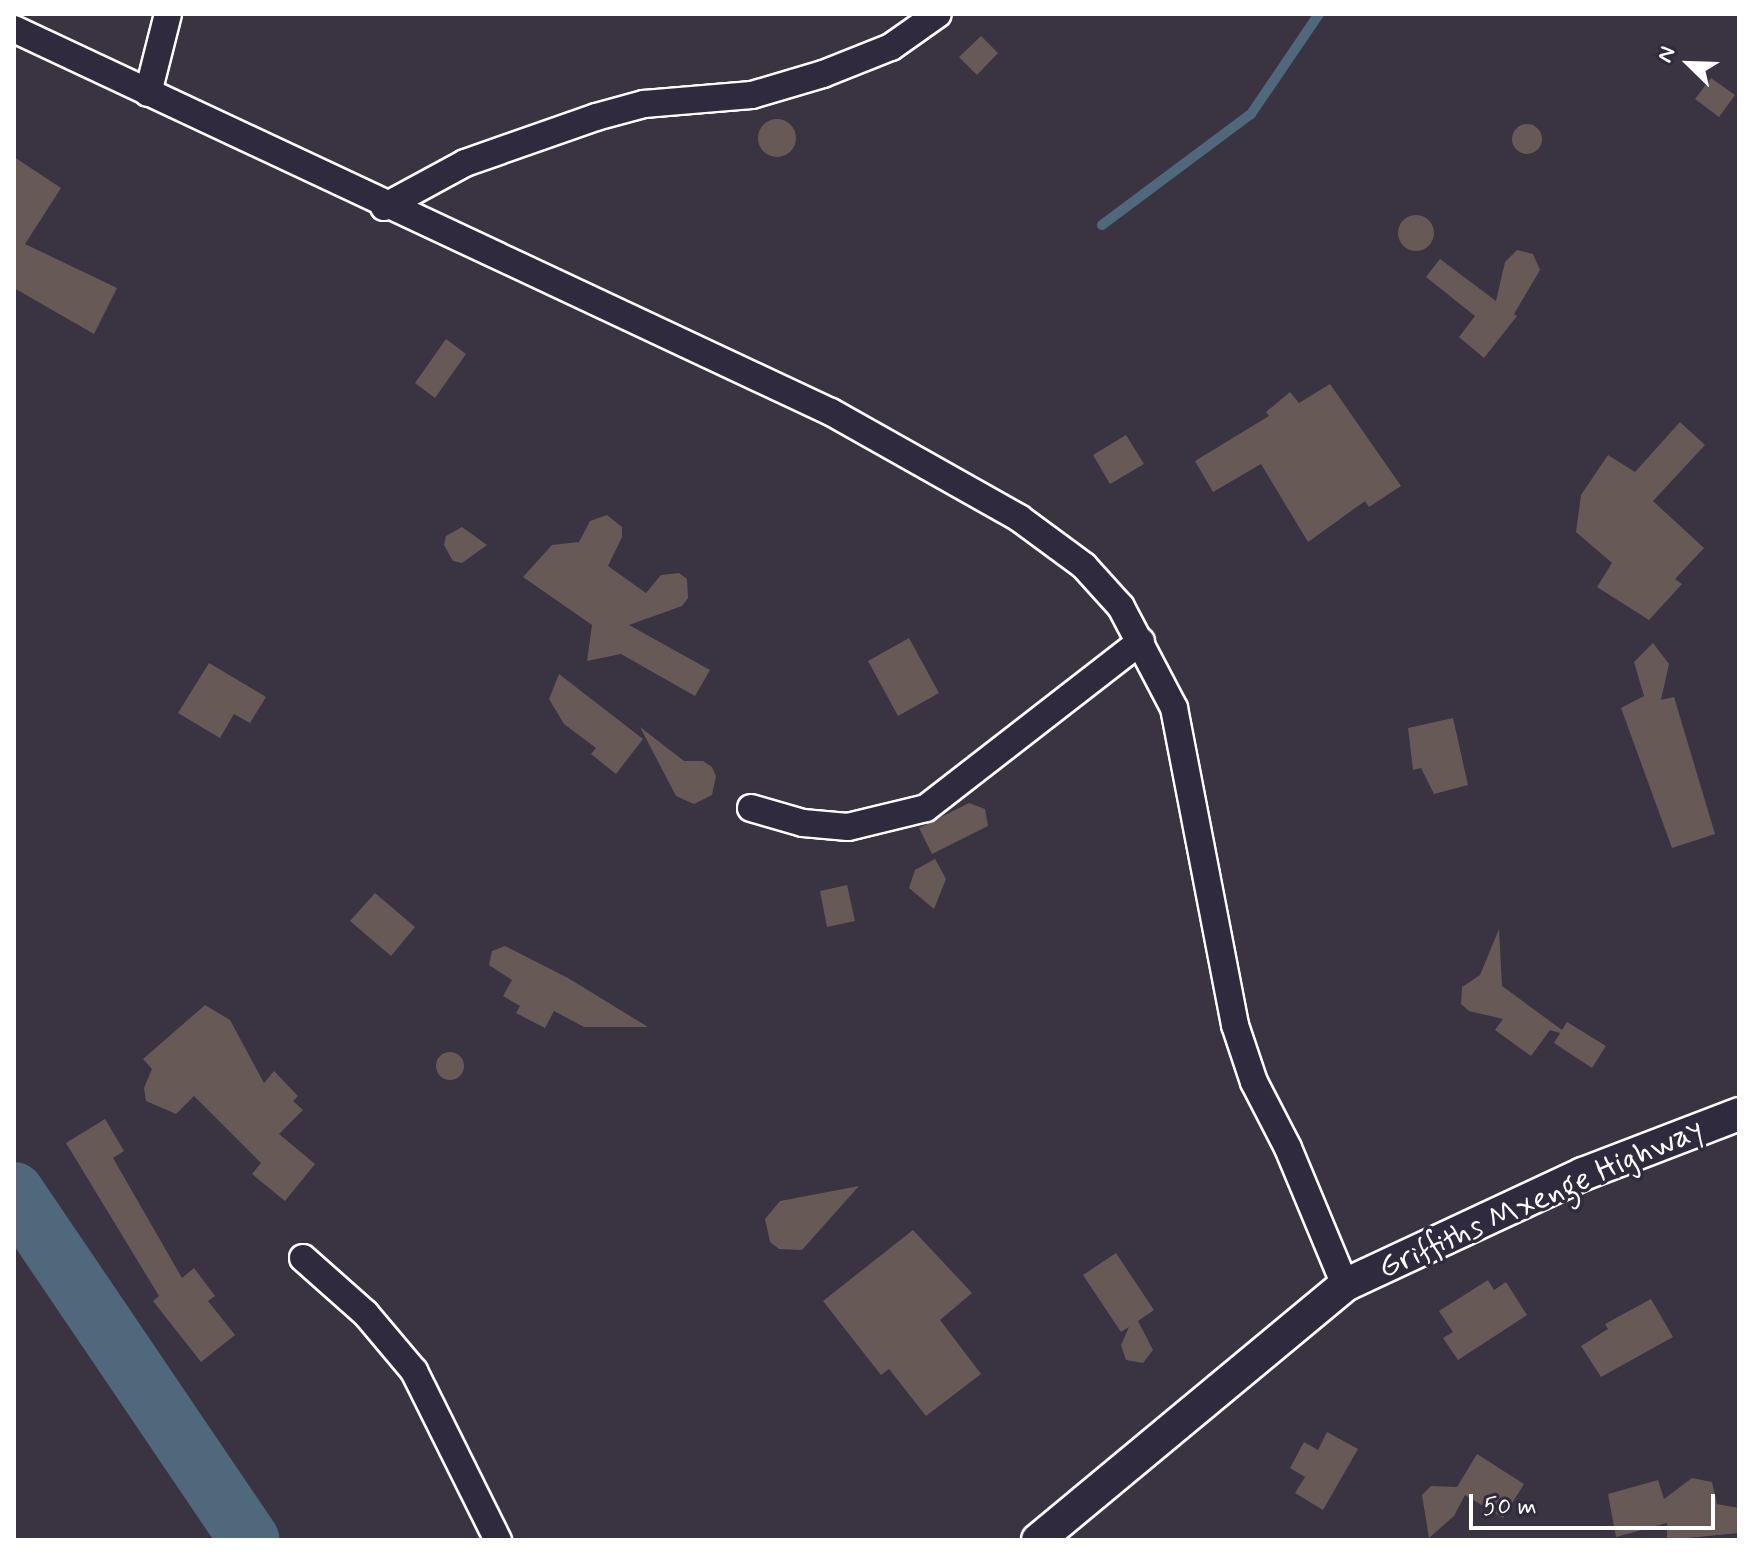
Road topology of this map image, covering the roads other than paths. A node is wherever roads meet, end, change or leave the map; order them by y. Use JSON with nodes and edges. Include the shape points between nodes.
{"nodes":[{"id":1,"x":168,"y":14,"type":"edge"},
{"id":2,"x":938,"y":14,"type":"edge"},
{"id":3,"x":20,"y":25,"type":"edge"},
{"id":4,"x":148,"y":93,"type":"junction"},
{"id":5,"x":384,"y":207,"type":"junction"},
{"id":6,"x":1141,"y":641,"type":"junction"},
{"id":7,"x":751,"y":808,"type":"dead end"},
{"id":8,"x":1739,"y":1114,"type":"edge"},
{"id":9,"x":303,"y":1258,"type":"dead end"},
{"id":10,"x":1345,"y":1285,"type":"junction"},
{"id":11,"x":498,"y":1540,"type":"edge"},
{"id":12,"x":1038,"y":1540,"type":"edge"}],
"edges":[{"from":1,"to":4,"type":"street"},
{"from":2,"to":5,"type":"street","via":[[891,47],[823,74],[752,95],[644,104],[596,117],[465,163]]},
{"from":3,"to":4,"type":"street"},
{"from":4,"to":5,"type":"street"},
{"from":5,"to":6,"type":"street","via":[[596,301],[909,453],[1019,518],[1084,566],[1121,607]]},
{"from":6,"to":7,"type":"street","via":[[926,808],[848,827],[803,823]]},
{"from":6,"to":10,"type":"street","via":[[1174,708],[1235,1025],[1254,1082],[1288,1148]]},
{"from":8,"to":10,"type":"street","name":"Griffiths Mxenge Highway","via":[[1583,1174]]},
{"from":9,"to":11,"type":"street","via":[[366,1314],[414,1371]]},
{"from":10,"to":12,"type":"street","name":"Griffiths Mxenge Highway"}]}
